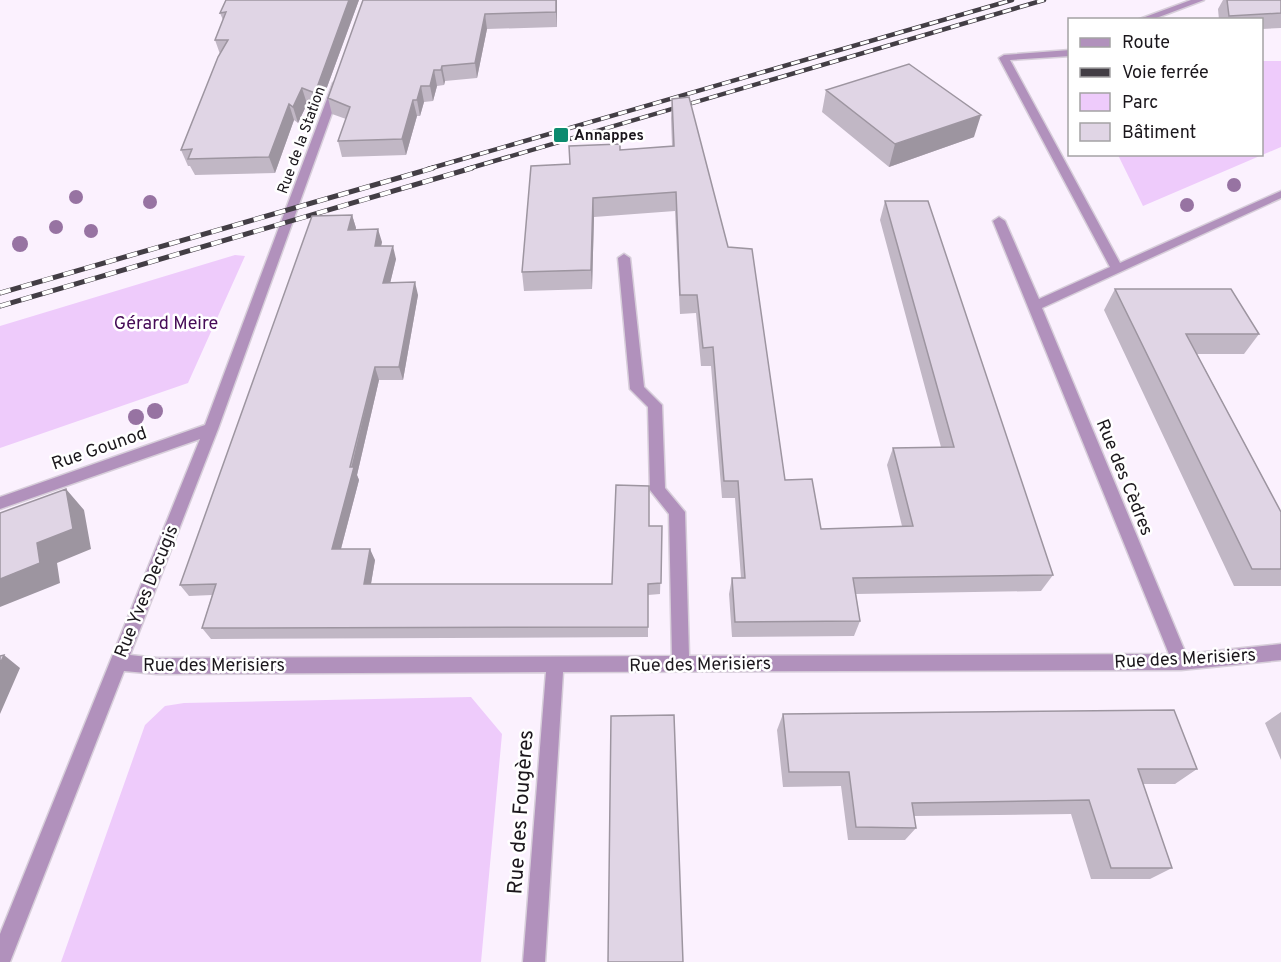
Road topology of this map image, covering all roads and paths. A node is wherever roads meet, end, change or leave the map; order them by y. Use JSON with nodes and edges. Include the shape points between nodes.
{"nodes":[{"id":1,"x":1200,"y":0,"type":"edge"},
{"id":2,"x":1147,"y":18,"type":"edge"},
{"id":3,"x":1068,"y":53,"type":"edge"},
{"id":4,"x":341,"y":72,"type":"edge"},
{"id":5,"x":1281,"y":194,"type":"edge"},
{"id":6,"x":289,"y":221,"type":"joint"},
{"id":7,"x":999,"y":221,"type":"dead end"},
{"id":8,"x":624,"y":258,"type":"dead end"},
{"id":9,"x":1116,"y":269,"type":"junction"},
{"id":10,"x":1035,"y":306,"type":"junction"},
{"id":11,"x":212,"y":429,"type":"junction"},
{"id":12,"x":0,"y":503,"type":"edge"},
{"id":13,"x":1281,"y":652,"type":"edge"},
{"id":14,"x":118,"y":662,"type":"junction"},
{"id":15,"x":1181,"y":662,"type":"junction"},
{"id":16,"x":681,"y":664,"type":"junction"},
{"id":17,"x":555,"y":665,"type":"junction"},
{"id":18,"x":0,"y":960,"type":"edge"},
{"id":19,"x":534,"y":962,"type":"edge"}],
"edges":[{"from":1,"to":2,"type":"street"},
{"from":3,"to":9,"type":"street","via":[[1004,58]]},
{"from":4,"to":6,"type":"street","name":"Rue de la Station"},
{"from":5,"to":9,"type":"street"},
{"from":6,"to":11,"type":"street","name":"Rue Yves Decugis"},
{"from":7,"to":10,"type":"street","name":"Rue des Cèdres"},
{"from":8,"to":16,"type":"street","via":[[637,389],[655,405],[658,490],[677,512]]},
{"from":9,"to":10,"type":"street"},
{"from":10,"to":15,"type":"street","name":"Rue des Cèdres"},
{"from":11,"to":12,"type":"street","name":"Rue Gounod"},
{"from":11,"to":14,"type":"street","name":"Rue Yves Decugis"},
{"from":13,"to":15,"type":"street","name":"Rue des Merisiers"},
{"from":14,"to":17,"type":"street","name":"Rue des Merisiers","via":[[157,666]]},
{"from":14,"to":18,"type":"street","name":"Rue Yves Decugis"},
{"from":15,"to":16,"type":"street","name":"Rue des Merisiers"},
{"from":16,"to":17,"type":"street","name":"Rue des Merisiers"},
{"from":17,"to":19,"type":"street","name":"Rue des Fougères"}]}
